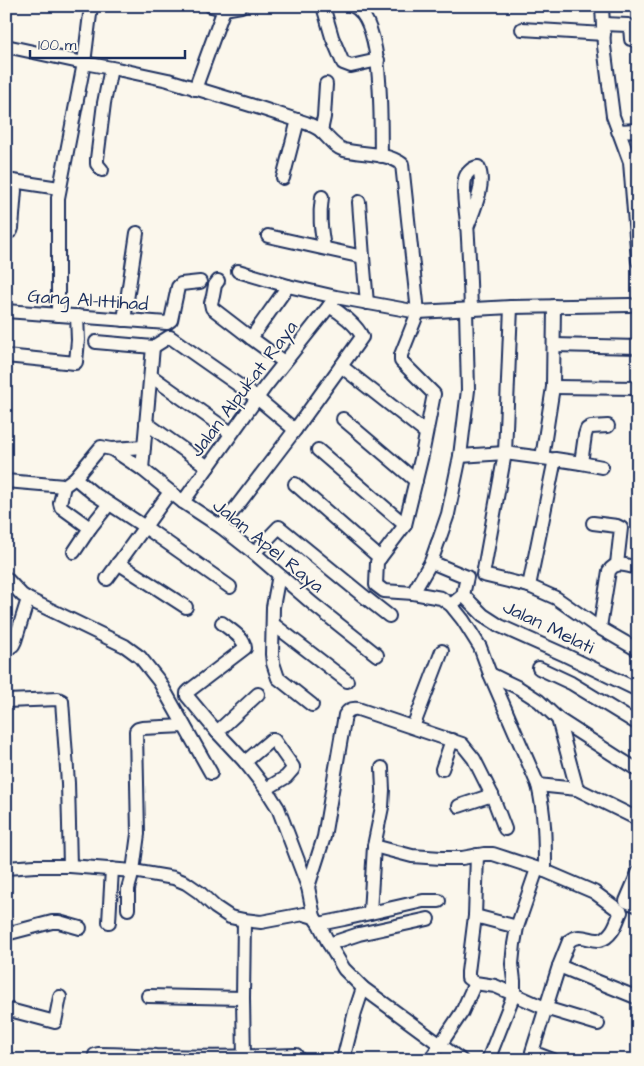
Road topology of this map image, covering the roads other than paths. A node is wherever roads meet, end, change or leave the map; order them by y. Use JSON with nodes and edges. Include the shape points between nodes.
{"nodes":[{"id":1,"x":91,"y":6,"type":"edge"},
{"id":2,"x":210,"y":6,"type":"edge"},
{"id":3,"x":241,"y":6,"type":"edge"},
{"id":4,"x":323,"y":6,"type":"edge"},
{"id":5,"x":354,"y":6,"type":"edge"},
{"id":6,"x":602,"y":6,"type":"edge"},
{"id":7,"x":224,"y":9,"type":"junction"},
{"id":8,"x":522,"y":29,"type":"dead end"},
{"id":9,"x":603,"y":29,"type":"junction"},
{"id":10,"x":638,"y":40,"type":"edge"},
{"id":11,"x":6,"y":46,"type":"edge"},
{"id":12,"x":378,"y":60,"type":"junction"},
{"id":13,"x":84,"y":63,"type":"junction"},
{"id":14,"x":111,"y":68,"type":"junction"},
{"id":15,"x":326,"y":84,"type":"dead end"},
{"id":16,"x":195,"y":89,"type":"junction"},
{"id":17,"x":298,"y":120,"type":"junction"},
{"id":18,"x":638,"y":130,"type":"edge"},
{"id":19,"x":321,"y":131,"type":"junction"},
{"id":20,"x":618,"y":131,"type":"junction"},
{"id":21,"x":381,"y":156,"type":"junction"},
{"id":22,"x":102,"y":170,"type":"dead end"},
{"id":23,"x":283,"y":178,"type":"dead end"},
{"id":24,"x":10,"y":185,"type":"edge"},
{"id":25,"x":59,"y":188,"type":"junction"},
{"id":26,"x":322,"y":197,"type":"dead end"},
{"id":27,"x":359,"y":202,"type":"dead end"},
{"id":28,"x":467,"y":228,"type":"dead end"},
{"id":29,"x":6,"y":233,"type":"edge"},
{"id":30,"x":137,"y":233,"type":"dead end"},
{"id":31,"x":268,"y":236,"type":"dead end"},
{"id":32,"x":637,"y":247,"type":"edge"},
{"id":33,"x":324,"y":248,"type":"junction"},
{"id":34,"x":362,"y":257,"type":"junction"},
{"id":35,"x":638,"y":261,"type":"edge"},
{"id":36,"x":238,"y":271,"type":"dead end"},
{"id":37,"x":218,"y":281,"type":"dead end"},
{"id":38,"x":200,"y":282,"type":"dead end"},
{"id":39,"x":288,"y":286,"type":"junction"},
{"id":40,"x":332,"y":302,"type":"junction"},
{"id":41,"x":368,"y":303,"type":"junction"},
{"id":42,"x":630,"y":305,"type":"dead end"},
{"id":43,"x":554,"y":306,"type":"junction"},
{"id":44,"x":511,"y":307,"type":"junction"},
{"id":45,"x":469,"y":310,"type":"junction"},
{"id":46,"x":6,"y":312,"type":"edge"},
{"id":47,"x":418,"y":312,"type":"junction"},
{"id":48,"x":58,"y":315,"type":"junction"},
{"id":49,"x":78,"y":316,"type":"junction"},
{"id":50,"x":124,"y":320,"type":"junction"},
{"id":51,"x":251,"y":338,"type":"junction"},
{"id":52,"x":96,"y":342,"type":"dead end"},
{"id":53,"x":554,"y":345,"type":"junction"},
{"id":54,"x":153,"y":347,"type":"junction"},
{"id":55,"x":638,"y":347,"type":"edge"},
{"id":56,"x":6,"y":356,"type":"edge"},
{"id":57,"x":284,"y":362,"type":"junction"},
{"id":58,"x":341,"y":366,"type":"junction"},
{"id":59,"x":151,"y":376,"type":"junction"},
{"id":60,"x":553,"y":386,"type":"junction"},
{"id":61,"x":638,"y":388,"type":"edge"},
{"id":62,"x":257,"y":398,"type":"junction"},
{"id":63,"x":343,"y":418,"type":"dead end"},
{"id":64,"x":146,"y":423,"type":"junction"},
{"id":65,"x":608,"y":426,"type":"dead end"},
{"id":66,"x":295,"y":430,"type":"junction"},
{"id":67,"x":231,"y":433,"type":"junction"},
{"id":68,"x":426,"y":433,"type":"junction"},
{"id":69,"x":144,"y":447,"type":"junction"},
{"id":70,"x":112,"y":449,"type":"junction"},
{"id":71,"x":318,"y":450,"type":"dead end"},
{"id":72,"x":505,"y":453,"type":"junction"},
{"id":73,"x":460,"y":456,"type":"junction"},
{"id":74,"x":542,"y":458,"type":"junction"},
{"id":75,"x":555,"y":459,"type":"junction"},
{"id":76,"x":581,"y":463,"type":"junction"},
{"id":77,"x":208,"y":467,"type":"junction"},
{"id":78,"x":602,"y":467,"type":"dead end"},
{"id":79,"x":142,"y":469,"type":"junction"},
{"id":80,"x":75,"y":478,"type":"junction"},
{"id":81,"x":6,"y":481,"type":"edge"},
{"id":82,"x":416,"y":481,"type":"junction"},
{"id":83,"x":295,"y":484,"type":"dead end"},
{"id":84,"x":64,"y":486,"type":"junction"},
{"id":85,"x":170,"y":492,"type":"junction"},
{"id":86,"x":183,"y":502,"type":"junction"},
{"id":87,"x":109,"y":504,"type":"junction"},
{"id":88,"x":593,"y":523,"type":"dead end"},
{"id":89,"x":405,"y":525,"type":"junction"},
{"id":90,"x":145,"y":527,"type":"junction"},
{"id":91,"x":221,"y":527,"type":"junction"},
{"id":92,"x":90,"y":528,"type":"junction"},
{"id":93,"x":74,"y":552,"type":"dead end"},
{"id":94,"x":254,"y":553,"type":"junction"},
{"id":95,"x":380,"y":558,"type":"junction"},
{"id":96,"x":431,"y":562,"type":"junction"},
{"id":97,"x":118,"y":563,"type":"junction"},
{"id":98,"x":618,"y":564,"type":"junction"},
{"id":99,"x":638,"y":568,"type":"edge"},
{"id":100,"x":279,"y":575,"type":"junction"},
{"id":101,"x":6,"y":578,"type":"edge"},
{"id":102,"x":107,"y":578,"type":"dead end"},
{"id":103,"x":529,"y":586,"type":"junction"},
{"id":104,"x":230,"y":587,"type":"dead end"},
{"id":105,"x":380,"y":588,"type":"junction"},
{"id":106,"x":413,"y":592,"type":"junction"},
{"id":107,"x":463,"y":595,"type":"junction"},
{"id":108,"x":366,"y":598,"type":"junction"},
{"id":109,"x":28,"y":599,"type":"junction"},
{"id":110,"x":451,"y":605,"type":"junction"},
{"id":111,"x":186,"y":607,"type":"dead end"},
{"id":112,"x":389,"y":616,"type":"dead end"},
{"id":113,"x":222,"y":624,"type":"dead end"},
{"id":114,"x":273,"y":624,"type":"junction"},
{"id":115,"x":600,"y":627,"type":"junction"},
{"id":116,"x":6,"y":650,"type":"edge"},
{"id":117,"x":638,"y":650,"type":"edge"},
{"id":118,"x":442,"y":651,"type":"dead end"},
{"id":119,"x":377,"y":655,"type":"dead end"},
{"id":120,"x":539,"y":668,"type":"dead end"},
{"id":121,"x":490,"y":674,"type":"junction"},
{"id":122,"x":347,"y":682,"type":"dead end"},
{"id":123,"x":638,"y":690,"type":"edge"},
{"id":124,"x":258,"y":694,"type":"dead end"},
{"id":125,"x":6,"y":701,"type":"edge"},
{"id":126,"x":312,"y":705,"type":"dead end"},
{"id":127,"x":558,"y":719,"type":"junction"},
{"id":128,"x":638,"y":724,"type":"edge"},
{"id":129,"x":184,"y":726,"type":"junction"},
{"id":130,"x":413,"y":727,"type":"junction"},
{"id":131,"x":217,"y":732,"type":"junction"},
{"id":132,"x":452,"y":740,"type":"junction"},
{"id":133,"x":245,"y":762,"type":"junction"},
{"id":134,"x":382,"y":768,"type":"dead end"},
{"id":135,"x":442,"y":770,"type":"dead end"},
{"id":136,"x":638,"y":770,"type":"edge"},
{"id":137,"x":211,"y":773,"type":"dead end"},
{"id":138,"x":538,"y":785,"type":"junction"},
{"id":139,"x":577,"y":789,"type":"junction"},
{"id":140,"x":266,"y":790,"type":"junction"},
{"id":141,"x":492,"y":795,"type":"junction"},
{"id":142,"x":460,"y":806,"type":"dead end"},
{"id":143,"x":638,"y":819,"type":"edge"},
{"id":144,"x":505,"y":829,"type":"dead end"},
{"id":145,"x":374,"y":846,"type":"junction"},
{"id":146,"x":477,"y":855,"type":"junction"},
{"id":147,"x":70,"y":866,"type":"junction"},
{"id":148,"x":6,"y":868,"type":"edge"},
{"id":149,"x":112,"y":869,"type":"junction"},
{"id":150,"x":541,"y":870,"type":"junction"},
{"id":151,"x":133,"y":871,"type":"junction"},
{"id":152,"x":638,"y":874,"type":"edge"},
{"id":153,"x":308,"y":887,"type":"junction"},
{"id":154,"x":440,"y":902,"type":"dead end"},
{"id":155,"x":638,"y":906,"type":"edge"},
{"id":156,"x":128,"y":909,"type":"dead end"},
{"id":157,"x":370,"y":913,"type":"junction"},
{"id":158,"x":475,"y":916,"type":"junction"},
{"id":159,"x":428,"y":919,"type":"dead end"},
{"id":160,"x":244,"y":920,"type":"junction"},
{"id":161,"x":317,"y":920,"type":"junction"},
{"id":162,"x":109,"y":922,"type":"dead end"},
{"id":163,"x":517,"y":927,"type":"junction"},
{"id":164,"x":80,"y":928,"type":"dead end"},
{"id":165,"x":6,"y":934,"type":"edge"},
{"id":166,"x":329,"y":944,"type":"junction"},
{"id":167,"x":559,"y":966,"type":"junction"},
{"id":168,"x":475,"y":983,"type":"junction"},
{"id":169,"x":363,"y":988,"type":"junction"},
{"id":170,"x":514,"y":994,"type":"junction"},
{"id":171,"x":148,"y":996,"type":"dead end"},
{"id":172,"x":60,"y":997,"type":"dead end"},
{"id":173,"x":243,"y":998,"type":"junction"},
{"id":174,"x":638,"y":998,"type":"edge"},
{"id":175,"x":545,"y":1008,"type":"junction"},
{"id":176,"x":6,"y":1009,"type":"edge"},
{"id":177,"x":598,"y":1024,"type":"dead end"},
{"id":178,"x":441,"y":1044,"type":"junction"},
{"id":179,"x":139,"y":1057,"type":"edge"},
{"id":180,"x":187,"y":1058,"type":"edge"},
{"id":181,"x":244,"y":1058,"type":"edge"},
{"id":182,"x":95,"y":1060,"type":"edge"},
{"id":183,"x":297,"y":1060,"type":"edge"},
{"id":184,"x":343,"y":1060,"type":"edge"},
{"id":185,"x":430,"y":1060,"type":"edge"},
{"id":186,"x":461,"y":1060,"type":"edge"},
{"id":187,"x":488,"y":1060,"type":"edge"},
{"id":188,"x":553,"y":1060,"type":"edge"}],
"edges":[{"from":1,"to":13,"type":"street"},
{"from":2,"to":7,"type":"street"},
{"from":3,"to":7,"type":"street"},
{"from":4,"to":12,"type":"street","via":[[343,63],[351,66]]},
{"from":5,"to":12,"type":"street","via":[[371,30]]},
{"from":6,"to":9,"type":"street"},
{"from":7,"to":16,"type":"street"},
{"from":8,"to":9,"type":"street"},
{"from":9,"to":10,"type":"street","via":[[628,25],[631,39]]},
{"from":9,"to":20,"type":"street","via":[[613,116]]},
{"from":11,"to":13,"type":"street"},
{"from":12,"to":21,"type":"street"},
{"from":13,"to":14,"type":"street"},
{"from":13,"to":25,"type":"street"},
{"from":14,"to":16,"type":"street"},
{"from":14,"to":22,"type":"street","via":[[97,159]]},
{"from":15,"to":19,"type":"street"},
{"from":16,"to":17,"type":"street"},
{"from":17,"to":19,"type":"street"},
{"from":17,"to":23,"type":"street"},
{"from":18,"to":20,"type":"street"},
{"from":19,"to":21,"type":"street","via":[[344,150]]},
{"from":20,"to":32,"type":"street","via":[[630,162]]},
{"from":21,"to":47,"type":"street","via":[[396,159],[402,164]]},
{"from":24,"to":25,"type":"street"},
{"from":24,"to":29,"type":"street","via":[[12,228]]},
{"from":25,"to":48,"type":"street"},
{"from":26,"to":33,"type":"street","via":[[320,214]]},
{"from":27,"to":34,"type":"street"},
{"from":28,"to":45,"type":"street"},
{"from":30,"to":50,"type":"street"},
{"from":31,"to":33,"type":"street"},
{"from":32,"to":35,"type":"street"},
{"from":33,"to":34,"type":"street"},
{"from":34,"to":41,"type":"street"},
{"from":36,"to":39,"type":"street"},
{"from":37,"to":51,"type":"street","via":[[210,303],[212,308]]},
{"from":38,"to":50,"type":"street","name":"Gang Al-Ittihad","via":[[178,287],[171,320],[167,323]]},
{"from":39,"to":40,"type":"street"},
{"from":39,"to":51,"type":"street"},
{"from":40,"to":41,"type":"street"},
{"from":40,"to":57,"type":"street","name":"Jalan Alpukat Raya"},
{"from":40,"to":58,"type":"street","via":[[362,338]]},
{"from":41,"to":47,"type":"street"},
{"from":42,"to":43,"type":"street"},
{"from":43,"to":44,"type":"street"},
{"from":43,"to":53,"type":"street"},
{"from":44,"to":45,"type":"street"},
{"from":44,"to":72,"type":"street"},
{"from":45,"to":47,"type":"street"},
{"from":45,"to":73,"type":"street","via":[[468,390]]},
{"from":46,"to":48,"type":"street","name":"Gang Al-Ittihad"},
{"from":47,"to":68,"type":"street","via":[[401,359],[434,394]]},
{"from":48,"to":49,"type":"street","name":"Gang Al-Ittihad"},
{"from":49,"to":50,"type":"street","name":"Gang Al-Ittihad"},
{"from":49,"to":56,"type":"street","via":[[75,363]]},
{"from":51,"to":57,"type":"street"},
{"from":52,"to":54,"type":"street"},
{"from":53,"to":55,"type":"street"},
{"from":53,"to":60,"type":"street"},
{"from":54,"to":59,"type":"street"},
{"from":54,"to":62,"type":"street","via":[[170,337]]},
{"from":57,"to":62,"type":"street","name":"Jalan Alpukat Raya"},
{"from":58,"to":66,"type":"street"},
{"from":58,"to":68,"type":"street"},
{"from":59,"to":64,"type":"street"},
{"from":59,"to":67,"type":"street"},
{"from":60,"to":61,"type":"street"},
{"from":60,"to":74,"type":"street"},
{"from":62,"to":66,"type":"street"},
{"from":62,"to":67,"type":"street","name":"Jalan Alpukat Raya"},
{"from":63,"to":82,"type":"street"},
{"from":64,"to":69,"type":"street"},
{"from":64,"to":77,"type":"street"},
{"from":65,"to":76,"type":"street","via":[[587,429]]},
{"from":66,"to":91,"type":"street"},
{"from":67,"to":77,"type":"street","name":"Jalan Alpukat Raya"},
{"from":68,"to":82,"type":"street"},
{"from":69,"to":70,"type":"street"},
{"from":69,"to":79,"type":"street"},
{"from":70,"to":79,"type":"street","name":"Jalan Apel Raya"},
{"from":70,"to":80,"type":"street","via":[[101,447]]},
{"from":71,"to":89,"type":"street"},
{"from":72,"to":73,"type":"street"},
{"from":72,"to":74,"type":"street"},
{"from":72,"to":103,"type":"street","via":[[483,576]]},
{"from":73,"to":96,"type":"street","via":[[448,514]]},
{"from":74,"to":75,"type":"street"},
{"from":75,"to":76,"type":"street"},
{"from":75,"to":103,"type":"street"},
{"from":76,"to":78,"type":"street"},
{"from":77,"to":86,"type":"street","name":"Jalan Alpukat Raya"},
{"from":79,"to":85,"type":"street","name":"Jalan Apel Raya"},
{"from":80,"to":84,"type":"street"},
{"from":80,"to":87,"type":"street"},
{"from":81,"to":84,"type":"street"},
{"from":82,"to":89,"type":"street"},
{"from":83,"to":95,"type":"street"},
{"from":84,"to":92,"type":"street","via":[[61,507]]},
{"from":85,"to":86,"type":"street","name":"Jalan Apel Raya"},
{"from":85,"to":90,"type":"street"},
{"from":86,"to":91,"type":"street","name":"Jalan Apel Raya"},
{"from":87,"to":90,"type":"street"},
{"from":87,"to":92,"type":"street"},
{"from":88,"to":98,"type":"street","via":[[621,528]]},
{"from":89,"to":95,"type":"street"},
{"from":90,"to":97,"type":"street"},
{"from":90,"to":104,"type":"street"},
{"from":91,"to":94,"type":"street","name":"Jalan Apel Raya"},
{"from":92,"to":93,"type":"street"},
{"from":94,"to":100,"type":"street","name":"Jalan Apel Raya"},
{"from":94,"to":108,"type":"street","via":[[279,527]]},
{"from":95,"to":105,"type":"street","via":[[377,562]]},
{"from":96,"to":106,"type":"street"},
{"from":96,"to":107,"type":"street","via":[[467,577]]},
{"from":97,"to":102,"type":"street"},
{"from":97,"to":111,"type":"street"},
{"from":98,"to":99,"type":"street"},
{"from":98,"to":115,"type":"street","via":[[609,571]]},
{"from":100,"to":114,"type":"street"},
{"from":100,"to":119,"type":"street","name":"Jalan Apel Raya"},
{"from":101,"to":109,"type":"street"},
{"from":103,"to":115,"type":"street","via":[[556,598]]},
{"from":105,"to":106,"type":"street"},
{"from":105,"to":108,"type":"street"},
{"from":106,"to":110,"type":"street","via":[[441,598]]},
{"from":107,"to":110,"type":"street"},
{"from":107,"to":123,"type":"street","name":"Jalan Melati","via":[[500,626]]},
{"from":108,"to":112,"type":"street"},
{"from":109,"to":116,"type":"street","via":[[15,641]]},
{"from":109,"to":129,"type":"street","via":[[125,646],[140,657]]},
{"from":110,"to":121,"type":"street","via":[[480,647]]},
{"from":113,"to":131,"type":"street","via":[[242,640],[244,648],[187,693]]},
{"from":114,"to":122,"type":"street"},
{"from":114,"to":126,"type":"street","via":[[272,654],[278,678]]},
{"from":115,"to":117,"type":"street"},
{"from":118,"to":130,"type":"street"},
{"from":120,"to":128,"type":"street","via":[[571,683]]},
{"from":121,"to":127,"type":"street","via":[[539,701]]},
{"from":121,"to":138,"type":"street"},
{"from":124,"to":131,"type":"street"},
{"from":125,"to":147,"type":"street","via":[[62,701]]},
{"from":127,"to":136,"type":"street"},
{"from":127,"to":139,"type":"street"},
{"from":129,"to":137,"type":"street"},
{"from":129,"to":151,"type":"street","via":[[136,731],[138,834]]},
{"from":130,"to":132,"type":"street"},
{"from":130,"to":153,"type":"street","via":[[355,708],[346,713],[324,837]]},
{"from":131,"to":133,"type":"street"},
{"from":132,"to":135,"type":"street"},
{"from":132,"to":141,"type":"street","via":[[462,744],[474,759]]},
{"from":133,"to":140,"type":"street"},
{"from":133,"to":140,"type":"street","via":[[274,740],[293,770]]},
{"from":134,"to":145,"type":"street","via":[[382,807]]},
{"from":138,"to":139,"type":"street"},
{"from":138,"to":150,"type":"street","via":[[544,822]]},
{"from":139,"to":143,"type":"street"},
{"from":140,"to":153,"type":"street","via":[[278,808]]},
{"from":141,"to":142,"type":"street"},
{"from":141,"to":144,"type":"street"},
{"from":145,"to":146,"type":"street","via":[[412,856],[462,858]]},
{"from":145,"to":157,"type":"street"},
{"from":146,"to":150,"type":"street","via":[[493,854]]},
{"from":146,"to":158,"type":"street"},
{"from":147,"to":148,"type":"street"},
{"from":147,"to":149,"type":"street"},
{"from":149,"to":151,"type":"street"},
{"from":149,"to":162,"type":"street"},
{"from":150,"to":163,"type":"street"},
{"from":150,"to":167,"type":"street","via":[[594,892],[621,912],[612,931],[603,939],[572,938]]},
{"from":151,"to":156,"type":"street","via":[[128,889]]},
{"from":151,"to":160,"type":"street","via":[[186,883],[230,917]]},
{"from":152,"to":155,"type":"street","via":[[626,901]]},
{"from":153,"to":161,"type":"street"},
{"from":154,"to":157,"type":"street","via":[[422,901]]},
{"from":157,"to":161,"type":"street"},
{"from":158,"to":163,"type":"street"},
{"from":158,"to":168,"type":"street","via":[[468,978]]},
{"from":159,"to":166,"type":"street"},
{"from":160,"to":161,"type":"street","via":[[261,922],[304,914]]},
{"from":160,"to":173,"type":"street"},
{"from":161,"to":166,"type":"street"},
{"from":163,"to":170,"type":"street","via":[[512,957]]},
{"from":164,"to":165,"type":"street","via":[[52,922]]},
{"from":166,"to":169,"type":"street","via":[[344,969]]},
{"from":167,"to":174,"type":"street"},
{"from":167,"to":175,"type":"street"},
{"from":168,"to":170,"type":"street","via":[[495,986]]},
{"from":168,"to":178,"type":"street","via":[[462,1012]]},
{"from":169,"to":178,"type":"street"},
{"from":169,"to":184,"type":"street"},
{"from":170,"to":175,"type":"street"},
{"from":170,"to":187,"type":"street"},
{"from":171,"to":173,"type":"street"},
{"from":172,"to":176,"type":"street","via":[[55,1022]]},
{"from":173,"to":181,"type":"street"},
{"from":175,"to":177,"type":"street"},
{"from":175,"to":188,"type":"street","via":[[532,1052]]},
{"from":178,"to":185,"type":"street"},
{"from":178,"to":186,"type":"street"},
{"from":179,"to":180,"type":"street"},
{"from":179,"to":182,"type":"street","via":[[98,1054]]},
{"from":180,"to":181,"type":"street"},
{"from":181,"to":183,"type":"street","via":[[296,1056]]}]}
